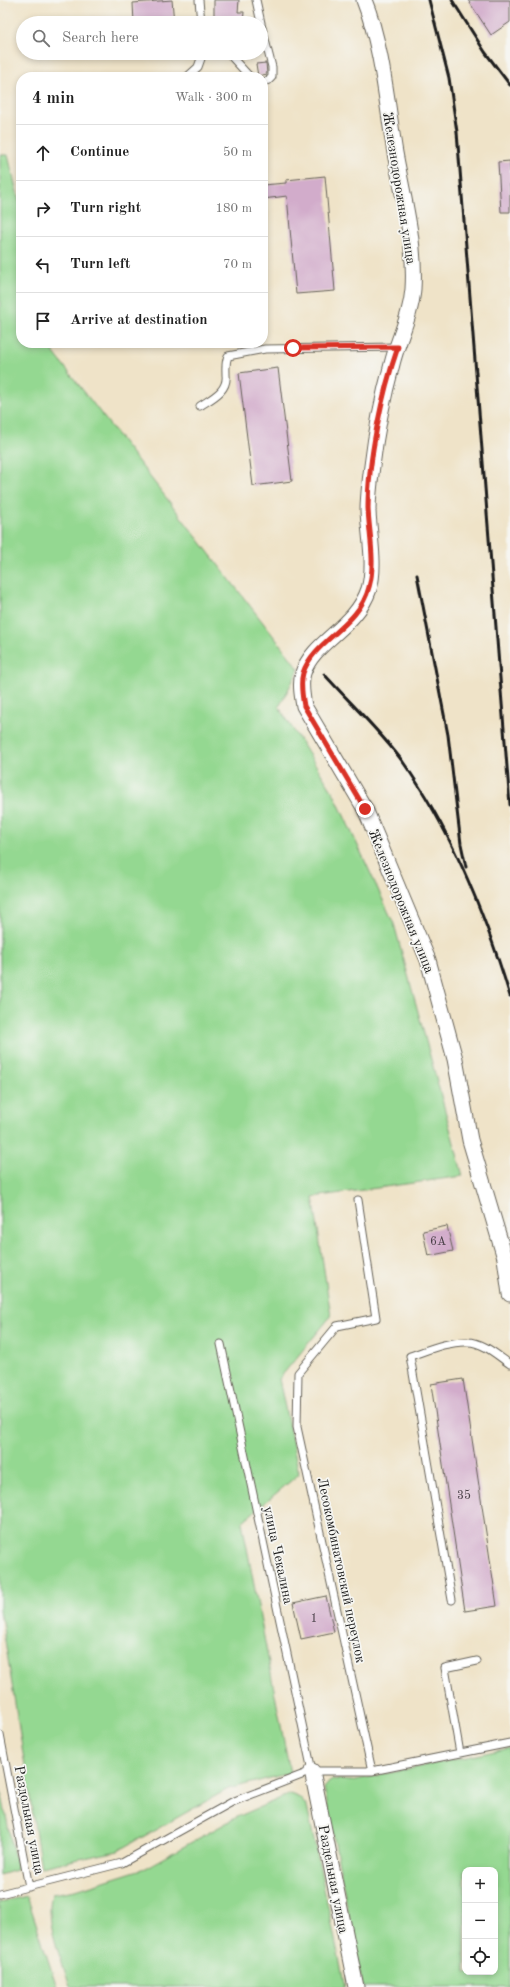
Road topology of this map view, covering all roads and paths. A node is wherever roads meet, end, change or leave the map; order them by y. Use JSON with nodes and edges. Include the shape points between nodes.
{"nodes":[{"id":1,"x":199,"y":0,"type":"edge"},
{"id":2,"x":256,"y":0,"type":"edge"},
{"id":3,"x":364,"y":0,"type":"edge"},
{"id":4,"x":200,"y":16,"type":"edge"},
{"id":5,"x":259,"y":16,"type":"edge"},
{"id":6,"x":268,"y":52,"type":"edge"},
{"id":7,"x":202,"y":60,"type":"edge"},
{"id":8,"x":234,"y":60,"type":"edge"},
{"id":9,"x":192,"y":72,"type":"edge"},
{"id":10,"x":245,"y":72,"type":"edge"},
{"id":11,"x":268,"y":80,"type":"edge"},
{"id":12,"x":398,"y":347,"type":"junction"},
{"id":13,"x":200,"y":406,"type":"dead end"},
{"id":14,"x":358,"y":1200,"type":"dead end"},
{"id":15,"x":510,"y":1294,"type":"edge"},
{"id":16,"x":221,"y":1344,"type":"dead end"},
{"id":17,"x":510,"y":1364,"type":"edge"},
{"id":18,"x":452,"y":1600,"type":"dead end"},
{"id":19,"x":477,"y":1662,"type":"dead end"},
{"id":20,"x":0,"y":1735,"type":"edge"},
{"id":21,"x":510,"y":1743,"type":"edge"},
{"id":22,"x":460,"y":1753,"type":"junction"},
{"id":23,"x":312,"y":1771,"type":"junction"},
{"id":24,"x":372,"y":1771,"type":"junction"},
{"id":25,"x":29,"y":1887,"type":"junction"},
{"id":26,"x":0,"y":1894,"type":"edge"},
{"id":27,"x":356,"y":1987,"type":"edge"}],
"edges":[{"from":1,"to":4,"type":"lane"},
{"from":2,"to":5,"type":"lane"},
{"from":3,"to":12,"type":"street","name":"Железнодорожная улица","via":[[381,69],[411,247],[413,289],[410,310]]},
{"from":6,"to":11,"type":"lane","via":[[273,72]]},
{"from":7,"to":9,"type":"lane"},
{"from":8,"to":10,"type":"lane"},
{"from":12,"to":13,"type":"lane","via":[[272,349],[237,353],[228,356],[224,389]]},
{"from":12,"to":15,"type":"street","name":"Железнодорожная улица","via":[[383,404],[372,466],[368,509],[370,587],[355,615],[311,658],[303,672],[301,690],[304,706],[365,809],[428,960],[455,1060],[470,1140],[505,1258]]},
{"from":14,"to":24,"type":"lane","name":"Лесокомбинатовский переулок","via":[[376,1318],[337,1326],[298,1374],[297,1427]]},
{"from":16,"to":23,"type":"lane","name":"улица Чекалина"},
{"from":17,"to":18,"type":"lane","via":[[482,1346],[469,1342],[448,1344],[410,1356]]},
{"from":19,"to":22,"type":"lane","via":[[445,1668]]},
{"from":20,"to":25,"type":"lane","name":"Раздольная улица"},
{"from":21,"to":22,"type":"lane"},
{"from":22,"to":24,"type":"lane"},
{"from":23,"to":24,"type":"lane"},
{"from":23,"to":25,"type":"lane","via":[[232,1802],[122,1864]]},
{"from":23,"to":27,"type":"street","name":"Раздельная улица"},
{"from":25,"to":26,"type":"lane"}]}
